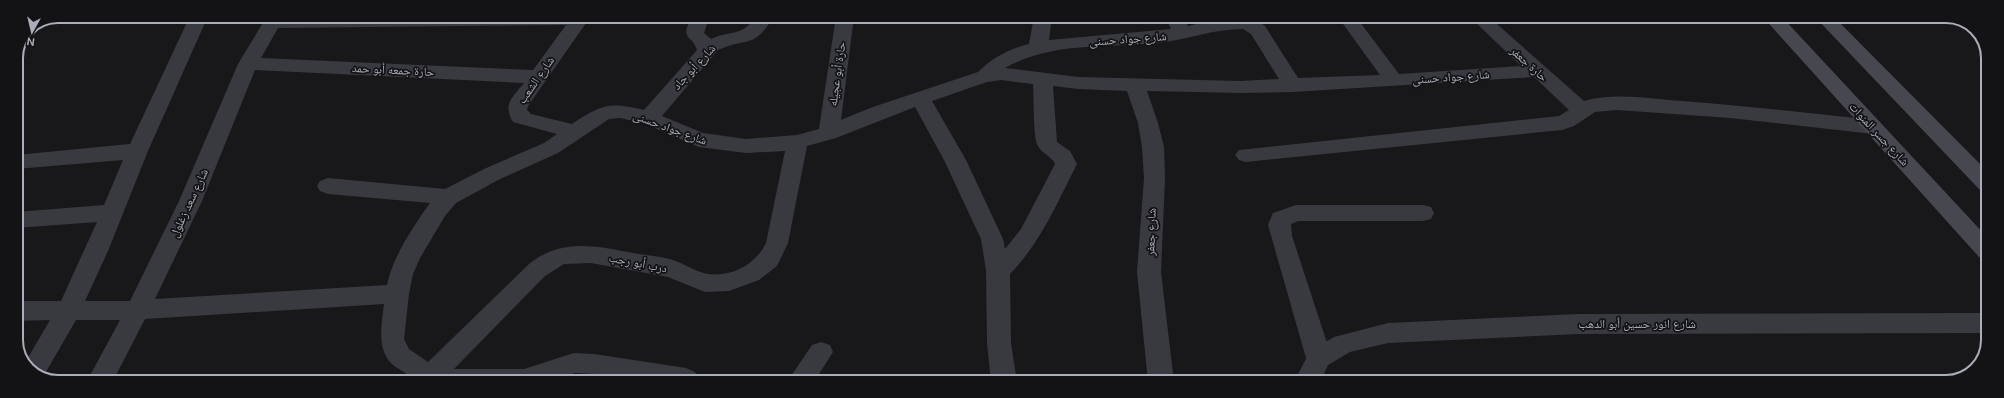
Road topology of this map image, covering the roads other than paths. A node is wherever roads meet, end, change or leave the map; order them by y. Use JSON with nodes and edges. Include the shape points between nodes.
{"nodes":[{"id":1,"x":196,"y":23,"type":"edge"},
{"id":2,"x":272,"y":23,"type":"edge"},
{"id":3,"x":577,"y":23,"type":"edge"},
{"id":4,"x":698,"y":23,"type":"edge"},
{"id":5,"x":762,"y":23,"type":"edge"},
{"id":6,"x":844,"y":23,"type":"edge"},
{"id":7,"x":1042,"y":23,"type":"edge"},
{"id":8,"x":1177,"y":23,"type":"edge"},
{"id":9,"x":1233,"y":23,"type":"edge"},
{"id":10,"x":1243,"y":23,"type":"edge"},
{"id":11,"x":1352,"y":23,"type":"edge"},
{"id":12,"x":1485,"y":23,"type":"edge"},
{"id":13,"x":1778,"y":23,"type":"edge"},
{"id":14,"x":1830,"y":23,"type":"edge"},
{"id":15,"x":1182,"y":34,"type":"junction"},
{"id":16,"x":1038,"y":47,"type":"junction"},
{"id":17,"x":707,"y":50,"type":"junction"},
{"id":18,"x":248,"y":64,"type":"junction"},
{"id":19,"x":1536,"y":71,"type":"junction"},
{"id":20,"x":985,"y":76,"type":"junction"},
{"id":21,"x":538,"y":77,"type":"junction"},
{"id":22,"x":1043,"y":79,"type":"junction"},
{"id":23,"x":1394,"y":81,"type":"junction"},
{"id":24,"x":1135,"y":85,"type":"junction"},
{"id":25,"x":1293,"y":86,"type":"junction"},
{"id":26,"x":921,"y":99,"type":"junction"},
{"id":27,"x":1581,"y":109,"type":"junction"},
{"id":28,"x":649,"y":118,"type":"junction"},
{"id":29,"x":1873,"y":127,"type":"junction"},
{"id":30,"x":576,"y":132,"type":"junction"},
{"id":31,"x":829,"y":132,"type":"junction"},
{"id":32,"x":797,"y":142,"type":"junction"},
{"id":33,"x":137,"y":151,"type":"junction"},
{"id":34,"x":1246,"y":155,"type":"dead end"},
{"id":35,"x":23,"y":161,"type":"edge"},
{"id":36,"x":1981,"y":177,"type":"edge"},
{"id":37,"x":328,"y":186,"type":"dead end"},
{"id":38,"x":448,"y":197,"type":"junction"},
{"id":39,"x":112,"y":213,"type":"junction"},
{"id":40,"x":1422,"y":213,"type":"dead end"},
{"id":41,"x":23,"y":219,"type":"edge"},
{"id":42,"x":1981,"y":244,"type":"edge"},
{"id":43,"x":998,"y":271,"type":"junction"},
{"id":44,"x":397,"y":294,"type":"junction"},
{"id":45,"x":69,"y":310,"type":"junction"},
{"id":46,"x":138,"y":310,"type":"junction"},
{"id":47,"x":23,"y":311,"type":"edge"},
{"id":48,"x":1981,"y":322,"type":"edge"},
{"id":49,"x":821,"y":352,"type":"dead end"},
{"id":50,"x":1319,"y":358,"type":"junction"},
{"id":51,"x":36,"y":367,"type":"edge"},
{"id":52,"x":103,"y":375,"type":"edge"},
{"id":53,"x":423,"y":375,"type":"edge"},
{"id":54,"x":432,"y":375,"type":"edge"},
{"id":55,"x":542,"y":375,"type":"edge"},
{"id":56,"x":661,"y":375,"type":"edge"},
{"id":57,"x":805,"y":375,"type":"edge"},
{"id":58,"x":1003,"y":375,"type":"edge"},
{"id":59,"x":1160,"y":375,"type":"edge"},
{"id":60,"x":1310,"y":375,"type":"edge"}],
"edges":[{"from":1,"to":33,"type":"street"},
{"from":2,"to":18,"type":"street","name":"شارع سعد زغلول"},
{"from":3,"to":21,"type":"street","name":"شارع الشعب"},
{"from":4,"to":17,"type":"street","via":[[695,34]]},
{"from":5,"to":17,"type":"street","name":"شارع أبو جاد","via":[[758,30],[750,35],[724,40]]},
{"from":6,"to":31,"type":"street","name":"حارة أبو عجيله"},
{"from":7,"to":16,"type":"street"},
{"from":8,"to":15,"type":"street"},
{"from":9,"to":15,"type":"street","name":"شارع جواد حسنى"},
{"from":10,"to":25,"type":"street","name":"شارع جواد حسنى","via":[[1252,25],[1258,30]]},
{"from":11,"to":23,"type":"street"},
{"from":12,"to":19,"type":"street","name":"حارة جعفر"},
{"from":13,"to":29,"type":"street","name":"شارع جسر المنوات"},
{"from":14,"to":36,"type":"street"},
{"from":15,"to":16,"type":"street","name":"شارع جواد حسنى"},
{"from":16,"to":20,"type":"street","name":"شارع جواد حسنى","via":[[998,63]]},
{"from":17,"to":28,"type":"street","name":"شارع أبو جاد"},
{"from":18,"to":21,"type":"street","name":"حارة جمعه أبو حمد"},
{"from":18,"to":46,"type":"street","name":"شارع سعد زغلول","via":[[190,204]]},
{"from":19,"to":23,"type":"street","name":"شارع جواد حسنى"},
{"from":19,"to":27,"type":"street","name":"حارة جعفر"},
{"from":20,"to":22,"type":"street","name":"شارع جواد حسنى","via":[[1001,74]]},
{"from":20,"to":26,"type":"street","name":"شارع جواد حسنى"},
{"from":21,"to":30,"type":"street","name":"شارع الشعب","via":[[518,105],[518,114],[525,119]]},
{"from":22,"to":24,"type":"street","name":"شارع جواد حسنى"},
{"from":22,"to":43,"type":"street","via":[[1047,143],[1051,149],[1063,156],[1066,164],[1030,234]]},
{"from":23,"to":25,"type":"street","name":"شارع جواد حسنى"},
{"from":24,"to":25,"type":"street","name":"شارع جواد حسنى","via":[[1189,88]]},
{"from":24,"to":59,"type":"street","name":"شارع جعفر","via":[[1153,146],[1149,271]]},
{"from":26,"to":31,"type":"street","name":"شارع جواد حسنى"},
{"from":26,"to":43,"type":"street","via":[[978,206],[992,239]]},
{"from":27,"to":29,"type":"street","via":[[1595,105],[1662,106]]},
{"from":27,"to":34,"type":"street","via":[[1570,121],[1562,123]]},
{"from":28,"to":30,"type":"street","name":"شارع جواد حسنى","via":[[612,111],[597,117]]},
{"from":28,"to":32,"type":"street","name":"شارع جواد حسنى","via":[[699,140],[723,145],[767,146]]},
{"from":29,"to":42,"type":"street","name":"شارع جسر المنوات"},
{"from":30,"to":38,"type":"street","name":"شارع جواد حسنى","via":[[551,148]]},
{"from":31,"to":32,"type":"street","name":"شارع جواد حسنى"},
{"from":32,"to":54,"type":"street","name":"درب أبو رجب","via":[[777,243],[769,260],[751,274],[729,282],[705,283],[672,269],[591,254],[568,254],[557,257],[537,270]]},
{"from":33,"to":35,"type":"street"},
{"from":33,"to":39,"type":"street"},
{"from":37,"to":38,"type":"street"},
{"from":38,"to":44,"type":"street","name":"شارع جواد حسنى","via":[[437,210],[409,256],[401,274]]},
{"from":39,"to":41,"type":"street"},
{"from":39,"to":45,"type":"street","via":[[97,252]]},
{"from":40,"to":50,"type":"street","via":[[1296,213],[1281,219],[1281,236]]},
{"from":43,"to":58,"type":"street","via":[[999,343]]},
{"from":44,"to":46,"type":"street"},
{"from":44,"to":53,"type":"street","name":"شارع جواد حسنى","via":[[392,339],[399,356],[419,369]]},
{"from":45,"to":46,"type":"street"},
{"from":45,"to":47,"type":"street"},
{"from":45,"to":51,"type":"street"},
{"from":46,"to":52,"type":"street","name":"شارع سعد زغلول"},
{"from":48,"to":50,"type":"street","name":"شارع انور حسين أبو الدهب","via":[[1579,324],[1388,333],[1344,344]]},
{"from":49,"to":57,"type":"street"},
{"from":50,"to":60,"type":"street"},
{"from":55,"to":56,"type":"street","via":[[574,363]]}]}
